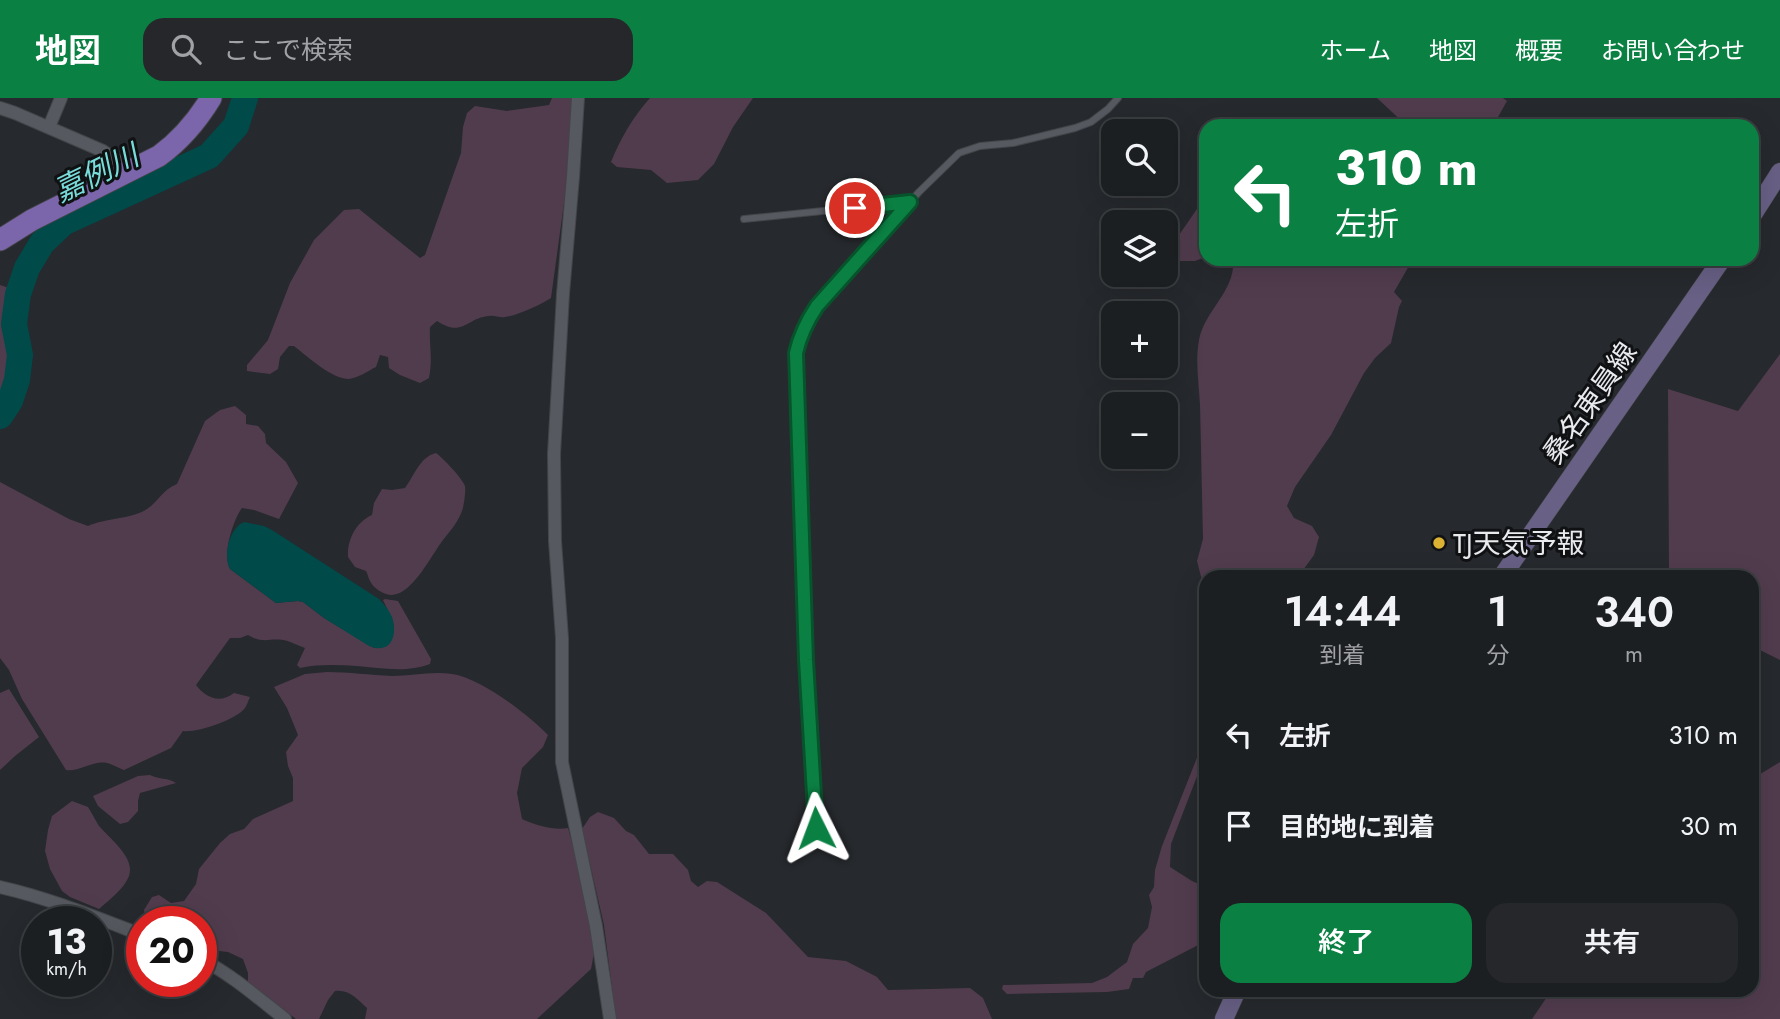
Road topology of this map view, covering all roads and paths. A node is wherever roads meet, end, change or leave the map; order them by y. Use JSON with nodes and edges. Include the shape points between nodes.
{"nodes":[{"id":1,"x":61,"y":98,"type":"edge"},
{"id":2,"x":211,"y":98,"type":"edge"},
{"id":3,"x":578,"y":98,"type":"edge"},
{"id":4,"x":1118,"y":98,"type":"edge"},
{"id":5,"x":0,"y":108,"type":"edge"},
{"id":6,"x":49,"y":127,"type":"junction"},
{"id":7,"x":132,"y":170,"type":"junction"},
{"id":8,"x":1780,"y":172,"type":"edge"},
{"id":9,"x":910,"y":202,"type":"junction"},
{"id":10,"x":1759,"y":205,"type":"edge"},
{"id":11,"x":744,"y":219,"type":"dead end"},
{"id":12,"x":0,"y":240,"type":"edge"},
{"id":13,"x":1717,"y":266,"type":"edge"},
{"id":14,"x":1507,"y":570,"type":"edge"},
{"id":15,"x":816,"y":828,"type":"dead end"},
{"id":16,"x":0,"y":887,"type":"edge"},
{"id":17,"x":126,"y":929,"type":"edge"},
{"id":18,"x":217,"y":967,"type":"edge"},
{"id":19,"x":1234,"y":997,"type":"edge"},
{"id":20,"x":285,"y":1019,"type":"edge"},
{"id":21,"x":610,"y":1019,"type":"edge"},
{"id":22,"x":1224,"y":1019,"type":"edge"}],
"edges":[{"from":1,"to":6,"type":"street"},
{"from":2,"to":7,"type":"main road","via":[[175,144]]},
{"from":3,"to":21,"type":"street","via":[[554,454],[562,762]]},
{"from":4,"to":9,"type":"lane","via":[[1091,122],[1075,128],[959,153]]},
{"from":5,"to":6,"type":"street"},
{"from":6,"to":7,"type":"street","via":[[103,151]]},
{"from":7,"to":12,"type":"main road"},
{"from":8,"to":10,"type":"main road"},
{"from":9,"to":11,"type":"lane"},
{"from":9,"to":15,"type":"lane","via":[[817,306],[796,353]]},
{"from":13,"to":14,"type":"main road","name":"桑名東員線"},
{"from":16,"to":17,"type":"street","via":[[57,902]]},
{"from":18,"to":20,"type":"street"},
{"from":19,"to":22,"type":"main road"}]}
